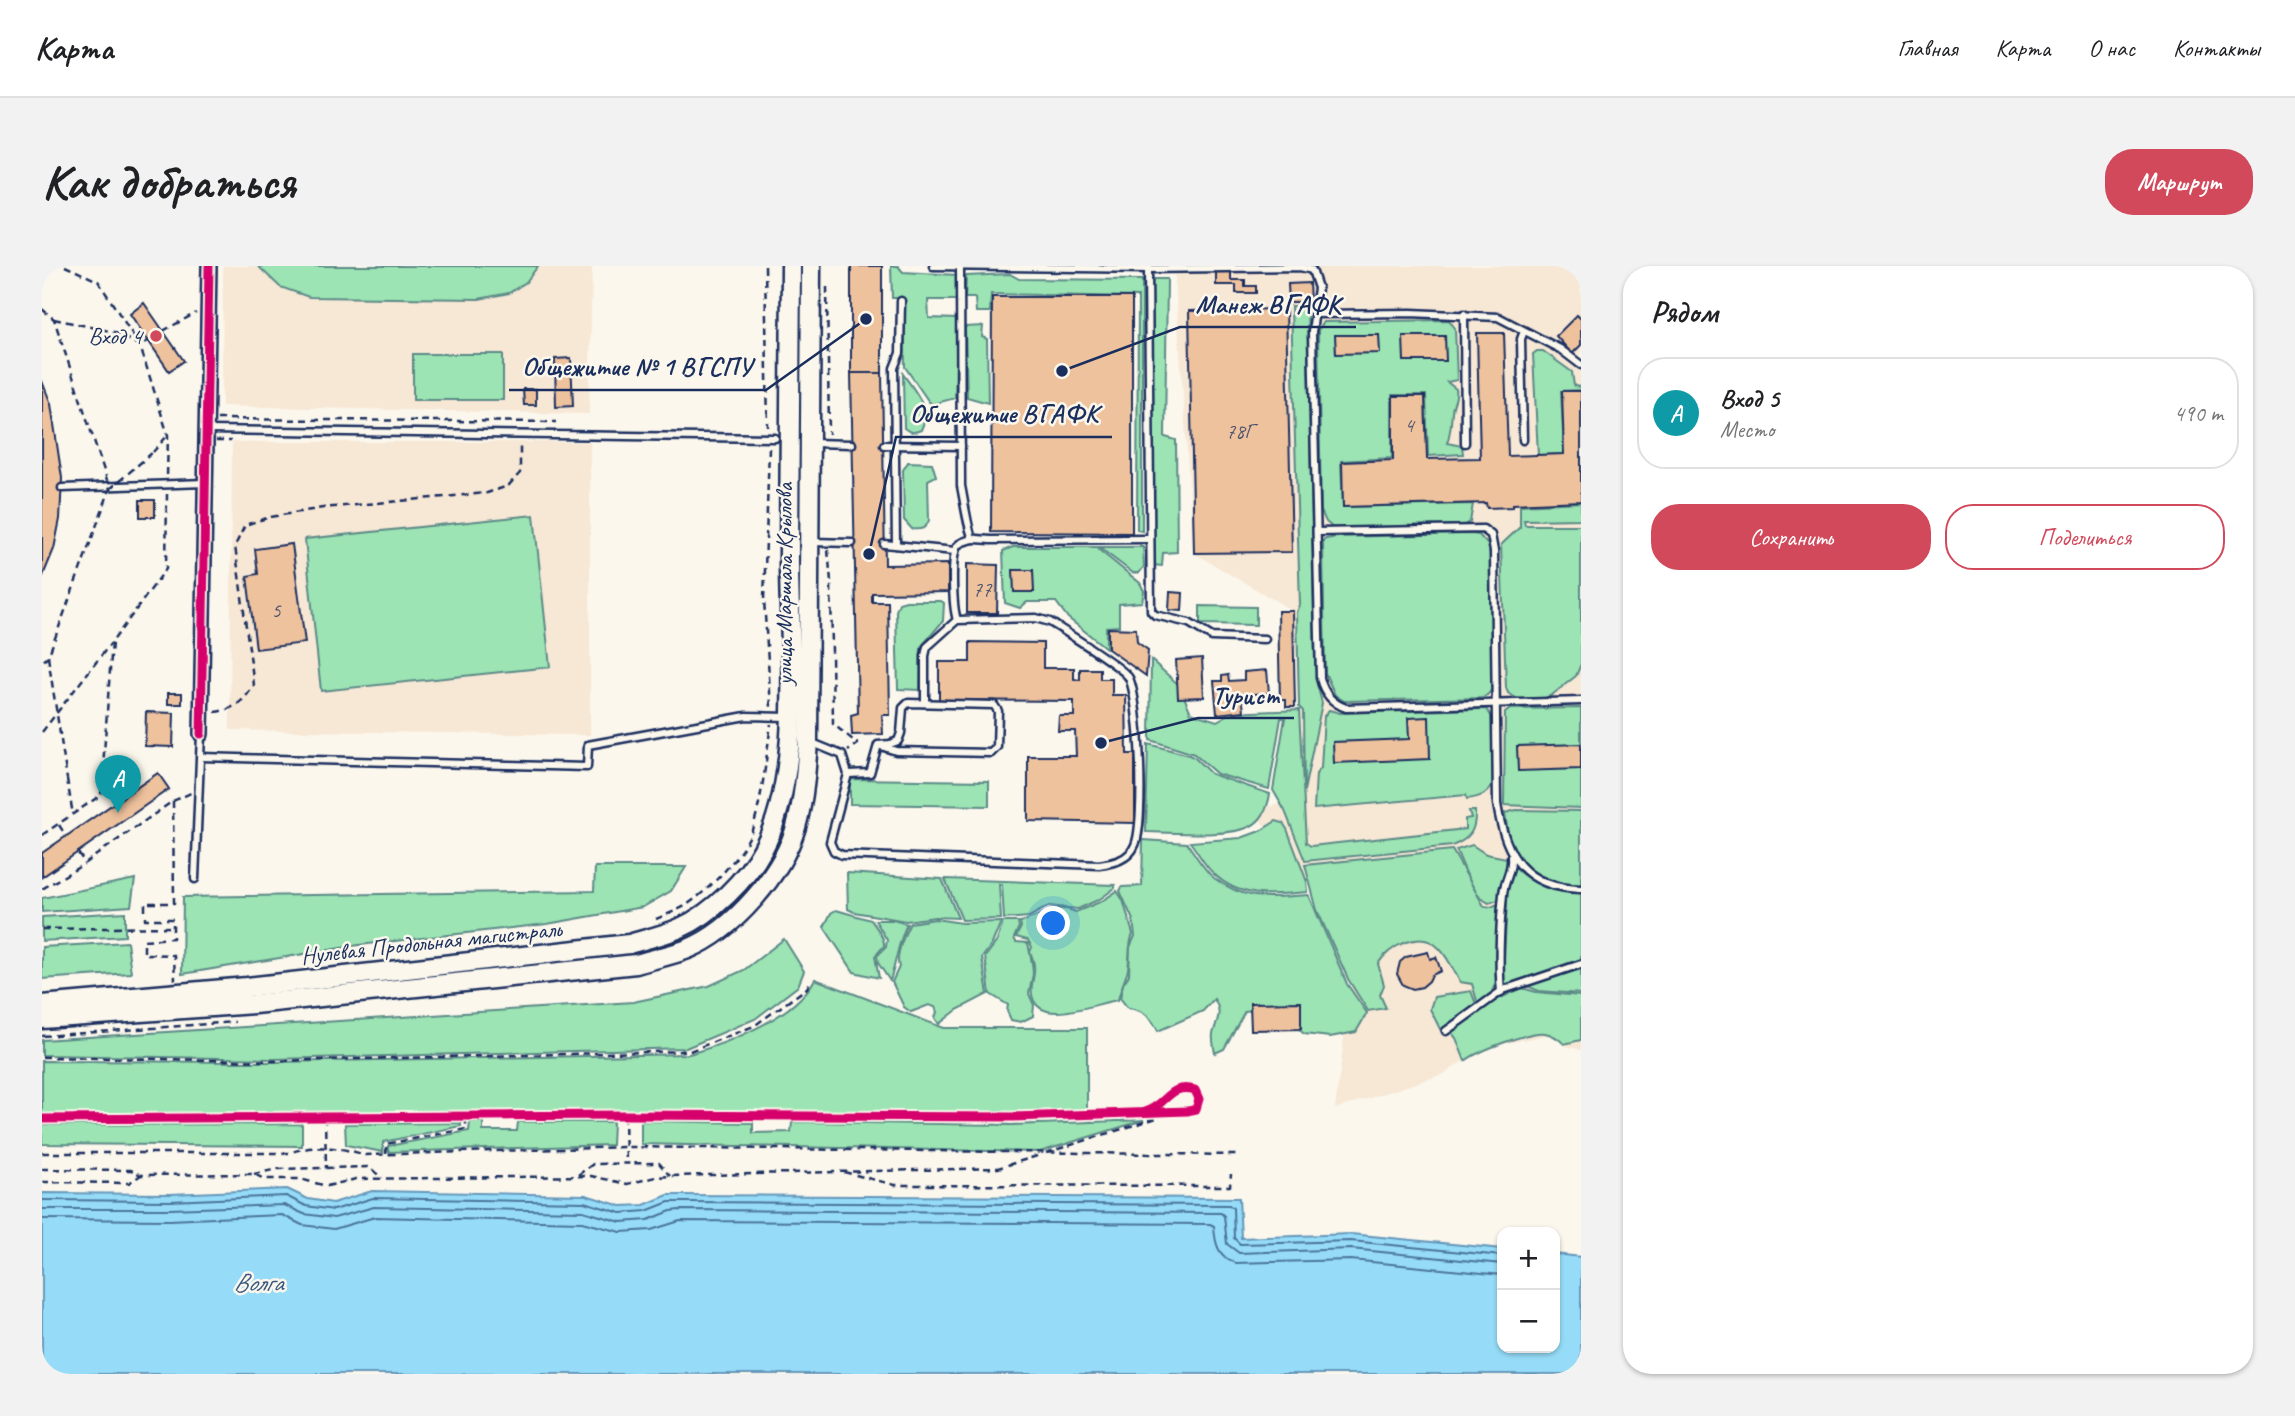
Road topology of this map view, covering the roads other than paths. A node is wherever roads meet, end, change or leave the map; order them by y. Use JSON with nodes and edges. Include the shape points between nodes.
{"nodes":[{"id":1,"x":209,"y":266,"type":"edge"},
{"id":2,"x":791,"y":266,"type":"edge"},
{"id":3,"x":811,"y":266,"type":"edge"},
{"id":4,"x":933,"y":266,"type":"edge"},
{"id":5,"x":960,"y":267,"type":"edge"},
{"id":6,"x":1148,"y":269,"type":"junction"},
{"id":7,"x":901,"y":301,"type":"dead end"},
{"id":8,"x":1315,"y":314,"type":"junction"},
{"id":9,"x":1464,"y":314,"type":"junction"},
{"id":10,"x":1524,"y":331,"type":"junction"},
{"id":11,"x":1581,"y":365,"type":"edge"},
{"id":12,"x":206,"y":424,"type":"junction"},
{"id":13,"x":772,"y":438,"type":"road end"},
{"id":14,"x":1523,"y":440,"type":"dead end"},
{"id":15,"x":810,"y":443,"type":"junction"},
{"id":16,"x":1465,"y":443,"type":"dead end"},
{"id":17,"x":852,"y":444,"type":"dead end"},
{"id":18,"x":884,"y":445,"type":"dead end"},
{"id":19,"x":895,"y":445,"type":"junction"},
{"id":20,"x":961,"y":446,"type":"junction"},
{"id":21,"x":205,"y":483,"type":"junction"},
{"id":22,"x":62,"y":488,"type":"dead end"},
{"id":23,"x":1317,"y":532,"type":"junction"},
{"id":24,"x":974,"y":539,"type":"junction"},
{"id":25,"x":1149,"y":539,"type":"junction"},
{"id":26,"x":852,"y":543,"type":"dead end"},
{"id":27,"x":884,"y":544,"type":"dead end"},
{"id":28,"x":815,"y":545,"type":"junction"},
{"id":29,"x":896,"y":545,"type":"junction"},
{"id":30,"x":789,"y":551,"type":"junction"},
{"id":31,"x":955,"y":551,"type":"junction"},
{"id":32,"x":957,"y":620,"type":"junction"},
{"id":33,"x":1265,"y":639,"type":"dead end"},
{"id":34,"x":1581,"y":701,"type":"edge"},
{"id":35,"x":925,"y":703,"type":"junction"},
{"id":36,"x":1497,"y":704,"type":"junction"},
{"id":37,"x":781,"y":716,"type":"junction"},
{"id":38,"x":201,"y":734,"type":"joint"},
{"id":39,"x":808,"y":741,"type":"junction"},
{"id":40,"x":877,"y":745,"type":"junction"},
{"id":41,"x":201,"y":757,"type":"junction"},
{"id":42,"x":848,"y":774,"type":"junction"},
{"id":43,"x":775,"y":824,"type":"joint"},
{"id":44,"x":1511,"y":855,"type":"junction"},
{"id":45,"x":195,"y":878,"type":"dead end"},
{"id":46,"x":1581,"y":889,"type":"edge"},
{"id":47,"x":760,"y":892,"type":"joint"},
{"id":48,"x":1581,"y":964,"type":"edge"},
{"id":49,"x":1501,"y":992,"type":"junction"},
{"id":50,"x":42,"y":1005,"type":"edge"},
{"id":51,"x":42,"y":1019,"type":"edge"},
{"id":52,"x":1446,"y":1031,"type":"dead end"}],
"edges":[{"from":1,"to":12,"type":"street"},
{"from":2,"to":30,"type":"main road","name":"улица Маршала Крылова"},
{"from":3,"to":15,"type":"main road","name":"улица Маршала Крылова"},
{"from":4,"to":5,"type":"lane"},
{"from":5,"to":6,"type":"lane"},
{"from":5,"to":20,"type":"lane"},
{"from":6,"to":8,"type":"lane","via":[[1307,267],[1318,288]]},
{"from":6,"to":25,"type":"lane"},
{"from":7,"to":19,"type":"lane","via":[[900,353],[894,368]]},
{"from":8,"to":9,"type":"lane"},
{"from":8,"to":23,"type":"lane"},
{"from":9,"to":10,"type":"lane","via":[[1498,317]]},
{"from":9,"to":16,"type":"lane"},
{"from":10,"to":11,"type":"lane"},
{"from":10,"to":14,"type":"lane"},
{"from":12,"to":13,"type":"lane"},
{"from":12,"to":21,"type":"street"},
{"from":15,"to":17,"type":"lane"},
{"from":15,"to":28,"type":"main road","name":"улица Маршала Крылова"},
{"from":18,"to":19,"type":"lane"},
{"from":19,"to":20,"type":"lane"},
{"from":19,"to":29,"type":"lane"},
{"from":20,"to":24,"type":"lane","via":[[967,530]]},
{"from":21,"to":22,"type":"lane"},
{"from":21,"to":38,"type":"street"},
{"from":23,"to":36,"type":"lane","via":[[1320,678],[1329,698],[1346,708]]},
{"from":23,"to":36,"type":"lane","via":[[1483,529],[1491,535]]},
{"from":24,"to":25,"type":"lane"},
{"from":24,"to":31,"type":"lane","via":[[961,543]]},
{"from":25,"to":33,"type":"lane","via":[[1150,607],[1155,615],[1212,636]]},
{"from":26,"to":28,"type":"lane"},
{"from":27,"to":29,"type":"lane"},
{"from":28,"to":30,"type":"main road","via":[[803,561],[793,560]]},
{"from":28,"to":39,"type":"main road","name":"улица Маршала Крылова"},
{"from":29,"to":31,"type":"lane"},
{"from":30,"to":37,"type":"main road","name":"улица Маршала Крылова"},
{"from":31,"to":32,"type":"lane","via":[[953,606]]},
{"from":32,"to":35,"type":"lane","via":[[927,647]]},
{"from":32,"to":42,"type":"lane","via":[[1036,618],[1051,622],[1128,676],[1134,696],[1141,816],[1135,846],[1116,863],[1099,865],[842,855],[830,842]]},
{"from":34,"to":36,"type":"lane"},
{"from":35,"to":40,"type":"lane","via":[[908,703],[903,708],[898,741]]},
{"from":35,"to":40,"type":"lane","via":[[994,705],[998,711],[995,751],[896,751]]},
{"from":36,"to":44,"type":"lane","via":[[1497,804]]},
{"from":37,"to":41,"type":"lane","via":[[746,716],[588,745],[587,767]]},
{"from":37,"to":43,"type":"main road","name":"улица Маршала Крылова","via":[[786,780]]},
{"from":38,"to":41,"type":"lane"},
{"from":39,"to":42,"type":"lane","via":[[842,755]]},
{"from":39,"to":47,"type":"main road","name":"улица Маршала Крылова","via":[[795,828]]},
{"from":40,"to":42,"type":"lane","via":[[870,773]]},
{"from":41,"to":45,"type":"lane"},
{"from":43,"to":50,"type":"main road","name":"Нулевая Продольная магистраль","via":[[743,878],[720,902],[681,927],[629,944],[260,986]]},
{"from":44,"to":46,"type":"lane","via":[[1532,876],[1564,889]]},
{"from":44,"to":49,"type":"lane","via":[[1503,892]]},
{"from":47,"to":51,"type":"main road","name":"Нулевая Продольная магистраль","via":[[736,919],[690,948],[636,964],[254,1004]]},
{"from":48,"to":49,"type":"lane"},
{"from":49,"to":52,"type":"lane"}]}
